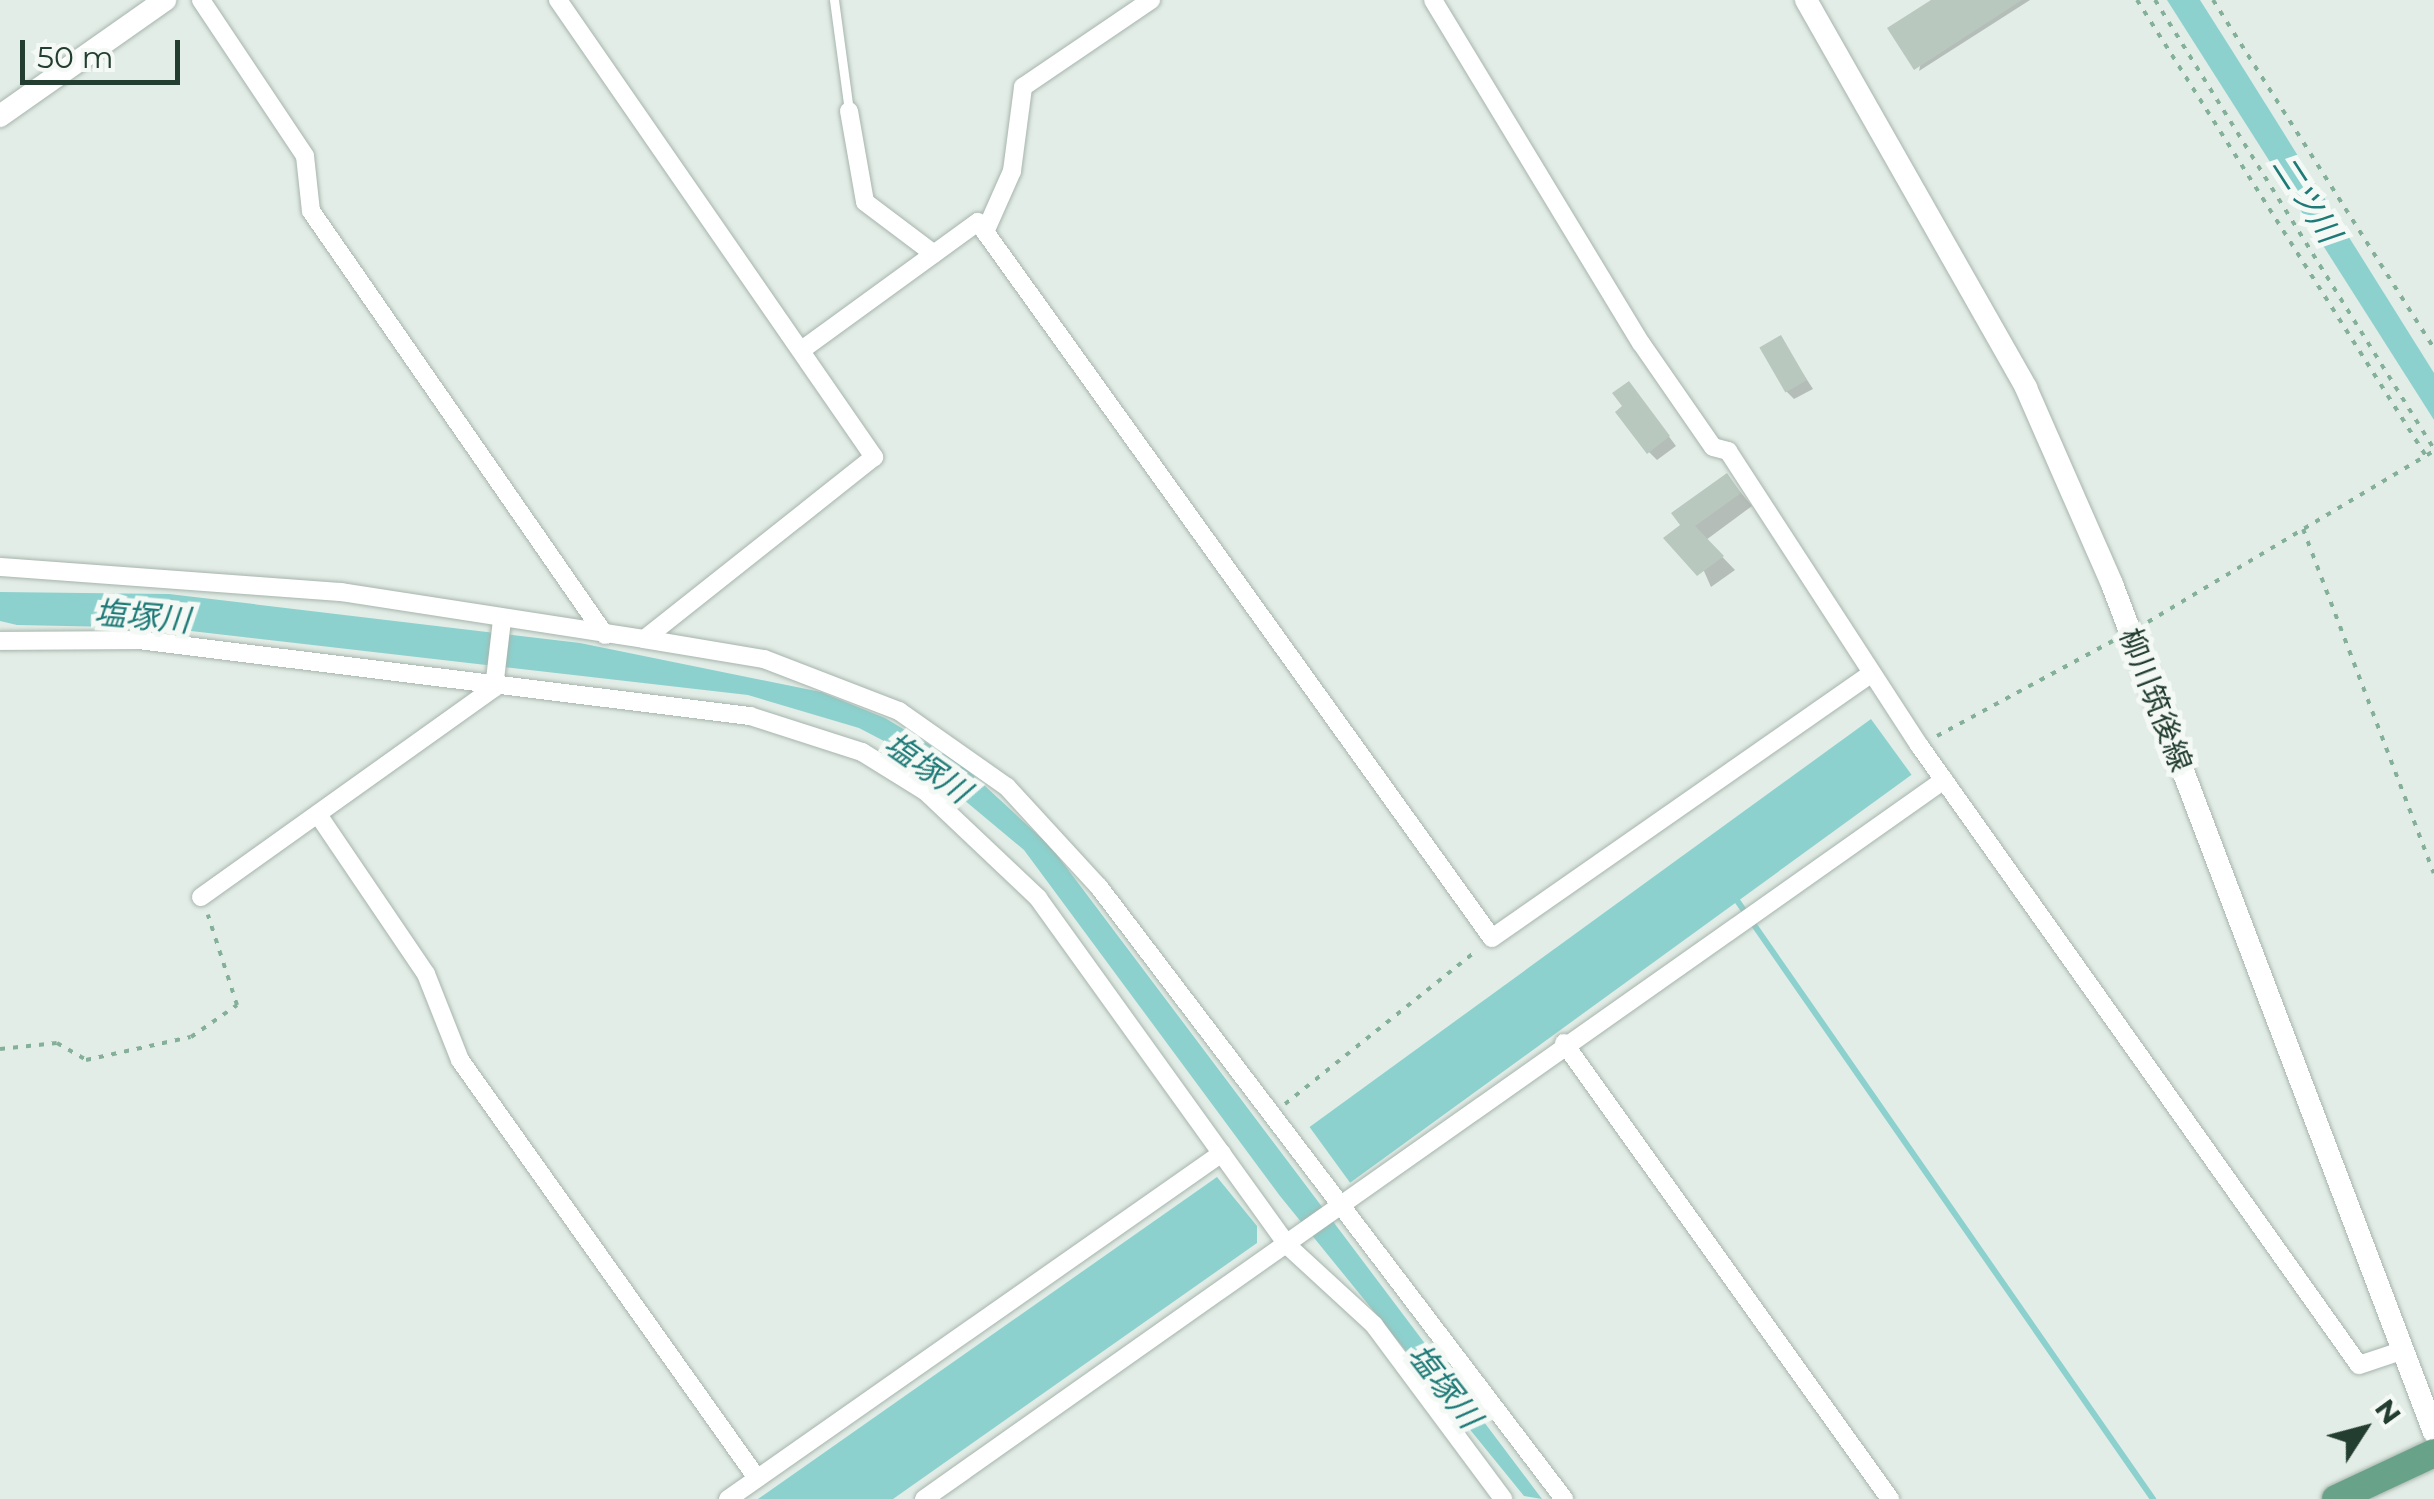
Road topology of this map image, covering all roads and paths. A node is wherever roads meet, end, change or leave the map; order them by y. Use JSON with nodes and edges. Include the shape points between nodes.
{"nodes":[{"id":1,"x":165,"y":0,"type":"edge"},
{"id":2,"x":200,"y":0,"type":"edge"},
{"id":3,"x":558,"y":0,"type":"edge"},
{"id":4,"x":834,"y":0,"type":"edge"},
{"id":5,"x":1150,"y":0,"type":"edge"},
{"id":6,"x":1433,"y":0,"type":"edge"},
{"id":7,"x":1806,"y":0,"type":"edge"},
{"id":8,"x":2137,"y":0,"type":"edge"},
{"id":9,"x":2155,"y":0,"type":"edge"},
{"id":10,"x":2213,"y":0,"type":"edge"},
{"id":11,"x":849,"y":111,"type":"joint"},
{"id":12,"x":0,"y":116,"type":"edge"},
{"id":13,"x":986,"y":232,"type":"junction"},
{"id":14,"x":934,"y":254,"type":"junction"},
{"id":15,"x":2434,"y":348,"type":"edge"},
{"id":16,"x":802,"y":349,"type":"junction"},
{"id":17,"x":2434,"y":450,"type":"edge"},
{"id":18,"x":2426,"y":456,"type":"junction"},
{"id":19,"x":2302,"y":529,"type":"junction"},
{"id":20,"x":0,"y":568,"type":"edge"},
{"id":21,"x":502,"y":620,"type":"junction"},
{"id":22,"x":2129,"y":632,"type":"junction"},
{"id":23,"x":605,"y":635,"type":"junction"},
{"id":24,"x":644,"y":640,"type":"junction"},
{"id":25,"x":0,"y":641,"type":"edge"},
{"id":26,"x":1871,"y":674,"type":"junction"},
{"id":27,"x":495,"y":681,"type":"junction"},
{"id":28,"x":1919,"y":745,"type":"junction"},
{"id":29,"x":1944,"y":780,"type":"junction"},
{"id":30,"x":319,"y":816,"type":"junction"},
{"id":31,"x":2434,"y":873,"type":"edge"},
{"id":32,"x":202,"y":897,"type":"joint"},
{"id":33,"x":1492,"y":938,"type":"junction"},
{"id":34,"x":1564,"y":1043,"type":"junction"},
{"id":35,"x":0,"y":1049,"type":"edge"},
{"id":36,"x":1275,"y":1113,"type":"junction"},
{"id":37,"x":1222,"y":1153,"type":"junction"},
{"id":38,"x":1344,"y":1205,"type":"junction"},
{"id":39,"x":1288,"y":1245,"type":"junction"},
{"id":40,"x":2401,"y":1351,"type":"junction"},
{"id":41,"x":2434,"y":1432,"type":"edge"},
{"id":42,"x":2434,"y":1453,"type":"edge"},
{"id":43,"x":757,"y":1478,"type":"junction"},
{"id":44,"x":728,"y":1499,"type":"edge"},
{"id":45,"x":924,"y":1499,"type":"edge"},
{"id":46,"x":1503,"y":1499,"type":"edge"},
{"id":47,"x":1564,"y":1499,"type":"edge"},
{"id":48,"x":1890,"y":1499,"type":"edge"},
{"id":49,"x":2336,"y":1499,"type":"edge"}],
"edges":[{"from":1,"to":12,"type":"main road"},
{"from":2,"to":23,"type":"street","via":[[305,156],[311,211]]},
{"from":3,"to":16,"type":"street"},
{"from":4,"to":11,"type":"lane"},
{"from":5,"to":13,"type":"street","via":[[1023,87],[1012,171]]},
{"from":6,"to":26,"type":"street","via":[[1641,342],[1713,448],[1728,451]]},
{"from":7,"to":22,"type":"main road","name":"柳川筑後線","via":[[1988,312]]},
{"from":8,"to":18,"type":"path"},
{"from":9,"to":17,"type":"path"},
{"from":10,"to":15,"type":"path"},
{"from":11,"to":14,"type":"street","via":[[865,202]]},
{"from":13,"to":14,"type":"street","via":[[978,222]]},
{"from":13,"to":33,"type":"street"},
{"from":14,"to":16,"type":"street"},
{"from":16,"to":24,"type":"street","via":[[874,456]]},
{"from":17,"to":18,"type":"path"},
{"from":18,"to":19,"type":"path"},
{"from":19,"to":22,"type":"path"},
{"from":19,"to":31,"type":"path"},
{"from":20,"to":21,"type":"street","via":[[341,592]]},
{"from":21,"to":23,"type":"street"},
{"from":21,"to":27,"type":"street"},
{"from":22,"to":28,"type":"path"},
{"from":22,"to":40,"type":"main road","name":"柳川筑後線"},
{"from":23,"to":24,"type":"street"},
{"from":24,"to":36,"type":"street","via":[[764,659],[900,710],[959,748],[1070,853]]},
{"from":25,"to":27,"type":"street","via":[[138,640]]},
{"from":26,"to":28,"type":"street"},
{"from":26,"to":33,"type":"street"},
{"from":27,"to":30,"type":"street"},
{"from":27,"to":37,"type":"street","via":[[798,726],[925,790],[1038,898]]},
{"from":28,"to":29,"type":"street"},
{"from":29,"to":34,"type":"street"},
{"from":29,"to":40,"type":"street","via":[[2359,1365]]},
{"from":30,"to":32,"type":"street"},
{"from":30,"to":43,"type":"street","via":[[426,974],[460,1060]]},
{"from":32,"to":35,"type":"path","via":[[238,1005],[191,1037],[86,1060],[57,1043]]},
{"from":33,"to":36,"type":"path"},
{"from":34,"to":38,"type":"street"},
{"from":34,"to":48,"type":"street"},
{"from":36,"to":38,"type":"street"},
{"from":37,"to":39,"type":"street"},
{"from":37,"to":43,"type":"street"},
{"from":38,"to":39,"type":"street"},
{"from":38,"to":47,"type":"street"},
{"from":39,"to":45,"type":"street"},
{"from":39,"to":46,"type":"street","via":[[1374,1325]]},
{"from":40,"to":41,"type":"main road","name":"柳川筑後線"},
{"from":42,"to":49,"type":"main road"},
{"from":43,"to":44,"type":"street"}]}
